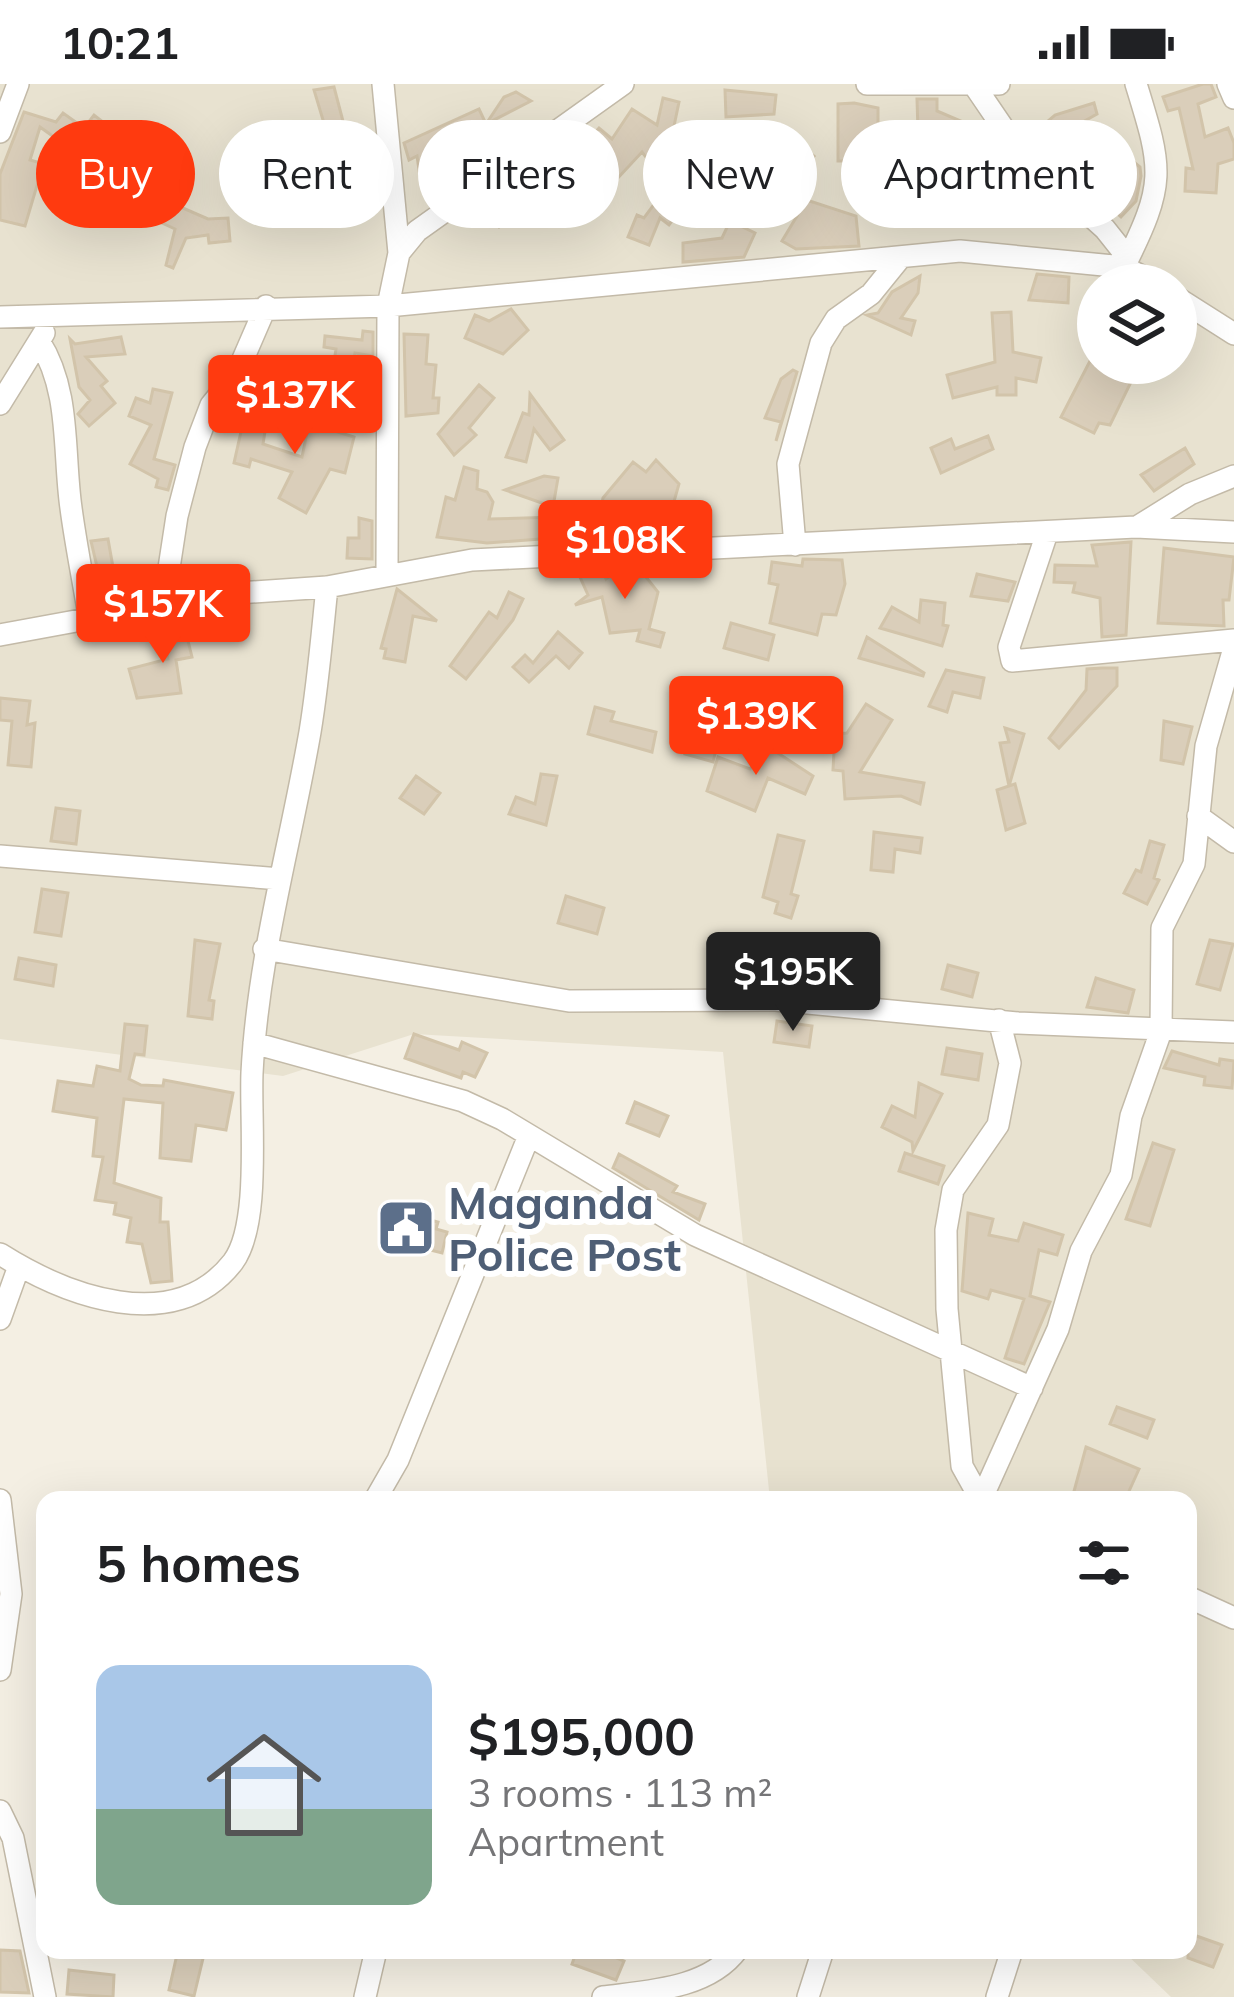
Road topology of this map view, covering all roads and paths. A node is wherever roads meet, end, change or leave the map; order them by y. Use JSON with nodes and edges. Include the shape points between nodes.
{"nodes":[{"id":1,"x":18,"y":84,"type":"edge"},
{"id":2,"x":383,"y":84,"type":"edge"},
{"id":3,"x":623,"y":84,"type":"edge"},
{"id":4,"x":867,"y":84,"type":"edge"},
{"id":5,"x":999,"y":84,"type":"edge"},
{"id":6,"x":1136,"y":84,"type":"edge"},
{"id":7,"x":1228,"y":84,"type":"edge"},
{"id":8,"x":974,"y":85,"type":"edge"},
{"id":9,"x":1234,"y":98,"type":"edge"},
{"id":10,"x":0,"y":132,"type":"edge"},
{"id":11,"x":398,"y":253,"type":"junction"},
{"id":12,"x":901,"y":257,"type":"junction"},
{"id":13,"x":1126,"y":263,"type":"junction"},
{"id":14,"x":266,"y":306,"type":"junction"},
{"id":15,"x":388,"y":306,"type":"junction"},
{"id":16,"x":1197,"y":310,"type":"edge"},
{"id":17,"x":54,"y":314,"type":"junction"},
{"id":18,"x":0,"y":317,"type":"edge"},
{"id":19,"x":1234,"y":334,"type":"edge"},
{"id":20,"x":40,"y":341,"type":"junction"},
{"id":21,"x":0,"y":404,"type":"edge"},
{"id":22,"x":1234,"y":476,"type":"edge"},
{"id":23,"x":1136,"y":527,"type":"junction"},
{"id":24,"x":1234,"y":532,"type":"edge"},
{"id":25,"x":1047,"y":533,"type":"junction"},
{"id":26,"x":795,"y":545,"type":"junction"},
{"id":27,"x":386,"y":572,"type":"junction"},
{"id":28,"x":328,"y":586,"type":"junction"},
{"id":29,"x":163,"y":608,"type":"junction"},
{"id":30,"x":90,"y":622,"type":"junction"},
{"id":31,"x":0,"y":635,"type":"edge"},
{"id":32,"x":1234,"y":644,"type":"edge"},
{"id":33,"x":1198,"y":816,"type":"junction"},
{"id":34,"x":1234,"y":842,"type":"edge"},
{"id":35,"x":0,"y":856,"type":"edge"},
{"id":36,"x":280,"y":879,"type":"junction"},
{"id":37,"x":264,"y":949,"type":"junction"},
{"id":38,"x":999,"y":1020,"type":"junction"},
{"id":39,"x":1161,"y":1031,"type":"junction"},
{"id":40,"x":1234,"y":1033,"type":"edge"},
{"id":41,"x":254,"y":1043,"type":"junction"},
{"id":42,"x":528,"y":1138,"type":"junction"},
{"id":43,"x":9,"y":1260,"type":"edge"},
{"id":44,"x":0,"y":1319,"type":"edge"},
{"id":45,"x":953,"y":1356,"type":"junction"},
{"id":46,"x":1032,"y":1388,"type":"junction"},
{"id":47,"x":380,"y":1491,"type":"edge"},
{"id":48,"x":976,"y":1491,"type":"edge"},
{"id":49,"x":985,"y":1491,"type":"edge"},
{"id":50,"x":0,"y":1500,"type":"edge"},
{"id":51,"x":1197,"y":1601,"type":"edge"},
{"id":52,"x":1234,"y":1618,"type":"edge"},
{"id":53,"x":0,"y":1670,"type":"edge"},
{"id":54,"x":0,"y":1811,"type":"edge"},
{"id":55,"x":36,"y":1952,"type":"edge"},
{"id":56,"x":37,"y":1959,"type":"edge"},
{"id":57,"x":374,"y":1959,"type":"edge"},
{"id":58,"x":729,"y":1959,"type":"edge"},
{"id":59,"x":730,"y":1959,"type":"edge"},
{"id":60,"x":820,"y":1959,"type":"edge"},
{"id":61,"x":1009,"y":1959,"type":"edge"},
{"id":62,"x":45,"y":1997,"type":"edge"},
{"id":63,"x":365,"y":1997,"type":"edge"},
{"id":64,"x":603,"y":1997,"type":"edge"},
{"id":65,"x":710,"y":1997,"type":"edge"},
{"id":66,"x":808,"y":1997,"type":"edge"},
{"id":67,"x":997,"y":1997,"type":"edge"}],
"edges":[{"from":1,"to":10,"type":"street"},
{"from":2,"to":11,"type":"street"},
{"from":3,"to":11,"type":"street","via":[[417,231]]},
{"from":4,"to":8,"type":"street"},
{"from":5,"to":8,"type":"street"},
{"from":6,"to":13,"type":"street","via":[[1160,162],[1158,188]]},
{"from":7,"to":9,"type":"street"},
{"from":8,"to":13,"type":"street","via":[[1028,161],[1106,229]]},
{"from":11,"to":15,"type":"street"},
{"from":12,"to":13,"type":"street","via":[[1000,252]]},
{"from":12,"to":15,"type":"street"},
{"from":12,"to":26,"type":"street","via":[[824,333],[788,464]]},
{"from":14,"to":15,"type":"street"},
{"from":14,"to":17,"type":"street"},
{"from":14,"to":29,"type":"street","via":[[195,447]]},
{"from":15,"to":27,"type":"street"},
{"from":16,"to":19,"type":"street"},
{"from":17,"to":18,"type":"street"},
{"from":17,"to":20,"type":"street"},
{"from":20,"to":21,"type":"street"},
{"from":20,"to":30,"type":"street","via":[[61,396]]},
{"from":22,"to":23,"type":"street"},
{"from":23,"to":24,"type":"street"},
{"from":23,"to":25,"type":"street"},
{"from":25,"to":26,"type":"street"},
{"from":25,"to":32,"type":"street","via":[[1009,646],[1012,662]]},
{"from":26,"to":27,"type":"street","via":[[494,558]]},
{"from":27,"to":28,"type":"street"},
{"from":28,"to":29,"type":"street","via":[[248,590]]},
{"from":28,"to":36,"type":"street"},
{"from":29,"to":30,"type":"street"},
{"from":30,"to":31,"type":"street"},
{"from":32,"to":33,"type":"street","via":[[1206,746]]},
{"from":33,"to":34,"type":"street"},
{"from":33,"to":39,"type":"street","via":[[1194,864],[1159,944]]},
{"from":35,"to":36,"type":"street"},
{"from":36,"to":37,"type":"street"},
{"from":37,"to":38,"type":"street","via":[[569,1001],[776,1000]]},
{"from":37,"to":41,"type":"street"},
{"from":38,"to":39,"type":"street"},
{"from":38,"to":45,"type":"street","via":[[1010,1063],[998,1125],[953,1190],[946,1231]]},
{"from":39,"to":40,"type":"street"},
{"from":39,"to":46,"type":"street","via":[[1131,1116],[1121,1175],[1081,1251]]},
{"from":41,"to":42,"type":"street","via":[[463,1101]]},
{"from":41,"to":43,"type":"street","via":[[248,1225],[245,1243],[215,1280],[176,1296],[104,1303]]},
{"from":42,"to":45,"type":"street","via":[[695,1234]]},
{"from":42,"to":47,"type":"street"},
{"from":43,"to":44,"type":"street"},
{"from":45,"to":46,"type":"street"},
{"from":45,"to":48,"type":"street","via":[[962,1466]]},
{"from":46,"to":49,"type":"street"},
{"from":50,"to":53,"type":"street","via":[[11,1594]]},
{"from":51,"to":52,"type":"street"},
{"from":54,"to":55,"type":"street"},
{"from":56,"to":62,"type":"street"},
{"from":57,"to":63,"type":"street"},
{"from":58,"to":64,"type":"street","via":[[696,1980]]},
{"from":59,"to":65,"type":"street"},
{"from":60,"to":66,"type":"street"},
{"from":61,"to":67,"type":"street"}]}
